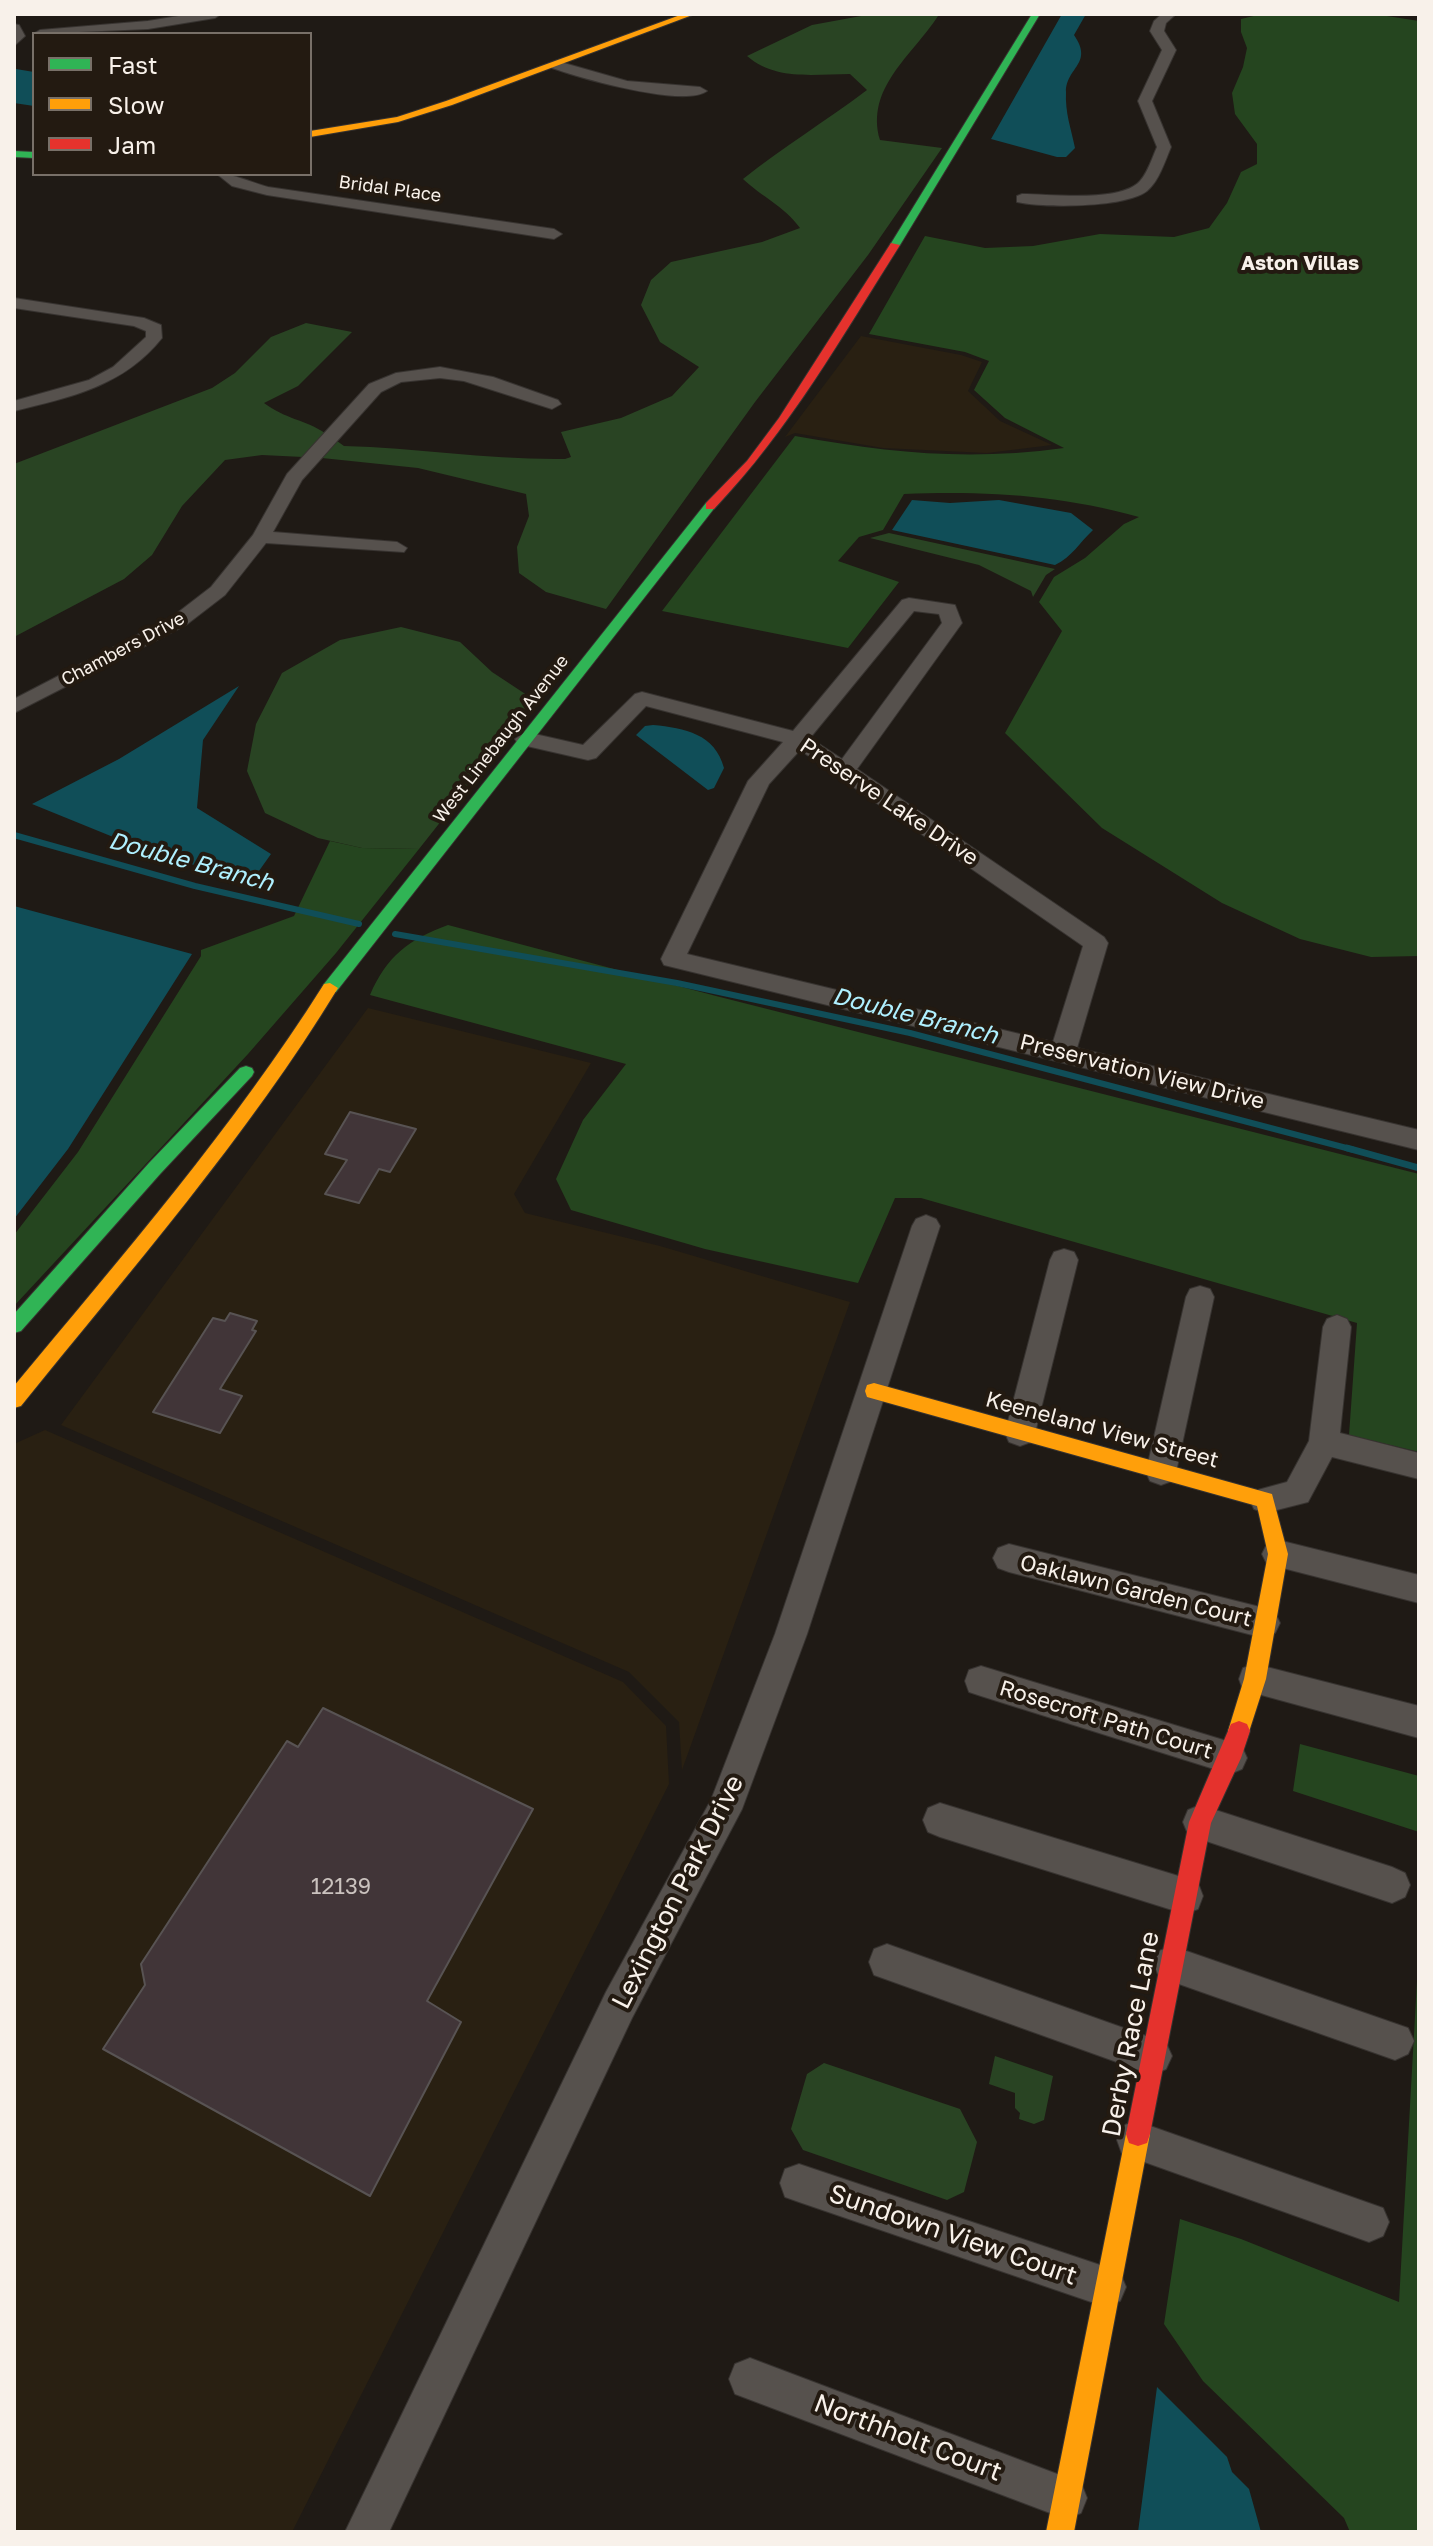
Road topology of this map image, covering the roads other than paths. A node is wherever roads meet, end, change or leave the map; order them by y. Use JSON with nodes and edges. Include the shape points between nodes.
{"nodes":[{"id":1,"x":215,"y":14,"type":"edge"},
{"id":2,"x":691,"y":14,"type":"edge"},
{"id":3,"x":1036,"y":14,"type":"edge"},
{"id":4,"x":1170,"y":14,"type":"edge"},
{"id":5,"x":64,"y":32,"type":"edge"},
{"id":6,"x":557,"y":65,"type":"junction"},
{"id":7,"x":700,"y":91,"type":"dead end"},
{"id":8,"x":312,"y":134,"type":"edge"},
{"id":9,"x":227,"y":176,"type":"edge"},
{"id":10,"x":1022,"y":199,"type":"dead end"},
{"id":11,"x":554,"y":234,"type":"dead end"},
{"id":12,"x":14,"y":303,"type":"edge"},
{"id":13,"x":552,"y":404,"type":"dead end"},
{"id":14,"x":14,"y":406,"type":"edge"},
{"id":15,"x":261,"y":537,"type":"junction"},
{"id":16,"x":397,"y":548,"type":"dead end"},
{"id":17,"x":14,"y":707,"type":"edge"},
{"id":18,"x":526,"y":739,"type":"junction"},
{"id":19,"x":798,"y":739,"type":"junction"},
{"id":20,"x":845,"y":771,"type":"junction"},
{"id":21,"x":320,"y":1000,"type":"junction"},
{"id":22,"x":1063,"y":1052,"type":"junction"},
{"id":23,"x":1419,"y":1140,"type":"edge"},
{"id":24,"x":926,"y":1226,"type":"dead end"},
{"id":25,"x":1064,"y":1260,"type":"dead end"},
{"id":26,"x":1200,"y":1297,"type":"dead end"},
{"id":27,"x":14,"y":1326,"type":"edge"},
{"id":28,"x":1337,"y":1327,"type":"dead end"},
{"id":29,"x":874,"y":1391,"type":"junction"},
{"id":30,"x":14,"y":1400,"type":"edge"},
{"id":31,"x":1020,"y":1433,"type":"junction"},
{"id":32,"x":1324,"y":1442,"type":"junction"},
{"id":33,"x":1419,"y":1466,"type":"edge"},
{"id":34,"x":1161,"y":1472,"type":"junction"},
{"id":35,"x":1265,"y":1500,"type":"junction"},
{"id":36,"x":1278,"y":1554,"type":"junction"},
{"id":37,"x":1009,"y":1558,"type":"dead end"},
{"id":38,"x":1419,"y":1589,"type":"edge"},
{"id":39,"x":1264,"y":1623,"type":"junction"},
{"id":40,"x":1255,"y":1679,"type":"junction"},
{"id":41,"x":981,"y":1681,"type":"dead end"},
{"id":42,"x":1419,"y":1722,"type":"edge"},
{"id":43,"x":1230,"y":1758,"type":"junction"},
{"id":44,"x":940,"y":1820,"type":"dead end"},
{"id":45,"x":1200,"y":1822,"type":"junction"},
{"id":46,"x":1392,"y":1885,"type":"dead end"},
{"id":47,"x":1185,"y":1896,"type":"junction"},
{"id":48,"x":887,"y":1962,"type":"dead end"},
{"id":49,"x":1172,"y":1964,"type":"junction"},
{"id":50,"x":1395,"y":2041,"type":"dead end"},
{"id":51,"x":1153,"y":2056,"type":"junction"},
{"id":52,"x":1136,"y":2140,"type":"junction"},
{"id":53,"x":799,"y":2183,"type":"dead end"},
{"id":54,"x":1369,"y":2222,"type":"dead end"},
{"id":55,"x":1106,"y":2287,"type":"junction"},
{"id":56,"x":750,"y":2379,"type":"dead end"},
{"id":57,"x":1063,"y":2515,"type":"edge"},
{"id":58,"x":367,"y":2532,"type":"edge"}],
"edges":[{"from":1,"to":5,"type":"street"},
{"from":2,"to":6,"type":"main road"},
{"from":3,"to":18,"type":"main road","name":"West Linebaugh Avenue","via":[[743,475],[713,502]]},
{"from":4,"to":10,"type":"street","via":[[1157,31],[1169,50],[1167,57],[1145,101],[1164,147],[1144,186],[1111,199]]},
{"from":6,"to":7,"type":"street","via":[[615,84]]},
{"from":6,"to":8,"type":"main road","via":[[398,119]]},
{"from":9,"to":11,"type":"street","name":"Bridal Place","via":[[267,191]]},
{"from":12,"to":14,"type":"street","via":[[155,329],[154,338],[119,371],[95,384]]},
{"from":13,"to":15,"type":"street","name":"Chambers Drive","via":[[491,381],[426,372],[388,379],[294,478]]},
{"from":15,"to":16,"type":"street"},
{"from":15,"to":17,"type":"street","name":"Chambers Drive","via":[[229,580],[194,611]]},
{"from":18,"to":19,"type":"street","name":"Preserve Lake Drive","via":[[588,753],[642,698]]},
{"from":18,"to":21,"type":"main road","name":"West Linebaugh Avenue"},
{"from":19,"to":20,"type":"street","name":"Preserve Lake Drive"},
{"from":19,"to":20,"type":"street","name":"Preservation View Drive","via":[[909,604],[948,609],[952,623]]},
{"from":19,"to":22,"type":"street","name":"Preservation View Drive","via":[[759,781],[673,959]]},
{"from":20,"to":22,"type":"street","name":"Preserve Lake Drive","via":[[1096,943]]},
{"from":21,"to":27,"type":"main road","name":"West Linebaugh Avenue","via":[[155,1168]]},
{"from":21,"to":30,"type":"main road","name":"West Linebaugh Avenue","via":[[291,1050],[161,1220]]},
{"from":22,"to":23,"type":"street","name":"Preservation View Drive"},
{"from":24,"to":29,"type":"street","name":"Lexington Park Drive"},
{"from":25,"to":31,"type":"street"},
{"from":26,"to":34,"type":"street"},
{"from":28,"to":32,"type":"street"},
{"from":29,"to":31,"type":"main road","name":"Keeneland View Street"},
{"from":29,"to":58,"type":"street","name":"Lexington Park Drive","via":[[725,1809],[619,2005]]},
{"from":31,"to":34,"type":"main road","name":"Keeneland View Street"},
{"from":32,"to":33,"type":"street"},
{"from":32,"to":35,"type":"street","via":[[1297,1493]]},
{"from":34,"to":35,"type":"main road","name":"Keeneland View Street"},
{"from":35,"to":36,"type":"main road"},
{"from":36,"to":38,"type":"street"},
{"from":36,"to":39,"type":"main road","name":"Derby Race Lane"},
{"from":37,"to":39,"type":"street","name":"Oaklawn Garden Court"},
{"from":39,"to":40,"type":"main road","name":"Derby Race Lane"},
{"from":40,"to":42,"type":"street"},
{"from":40,"to":43,"type":"main road","name":"Derby Race Lane"},
{"from":41,"to":43,"type":"street","name":"Rosecroft Path Court"},
{"from":43,"to":45,"type":"main road","name":"Derby Race Lane"},
{"from":44,"to":47,"type":"street"},
{"from":45,"to":46,"type":"street"},
{"from":45,"to":47,"type":"main road","name":"Derby Race Lane"},
{"from":47,"to":49,"type":"main road","name":"Derby Race Lane"},
{"from":48,"to":51,"type":"street"},
{"from":49,"to":50,"type":"street"},
{"from":49,"to":51,"type":"main road","name":"Derby Race Lane"},
{"from":51,"to":52,"type":"main road","name":"Derby Race Lane"},
{"from":52,"to":54,"type":"street"},
{"from":52,"to":55,"type":"main road","name":"Derby Race Lane"},
{"from":53,"to":55,"type":"street","name":"Sundown View Court"},
{"from":55,"to":57,"type":"main road","name":"Derby Race Lane"},
{"from":56,"to":57,"type":"street","name":"Northholt Court"}]}
